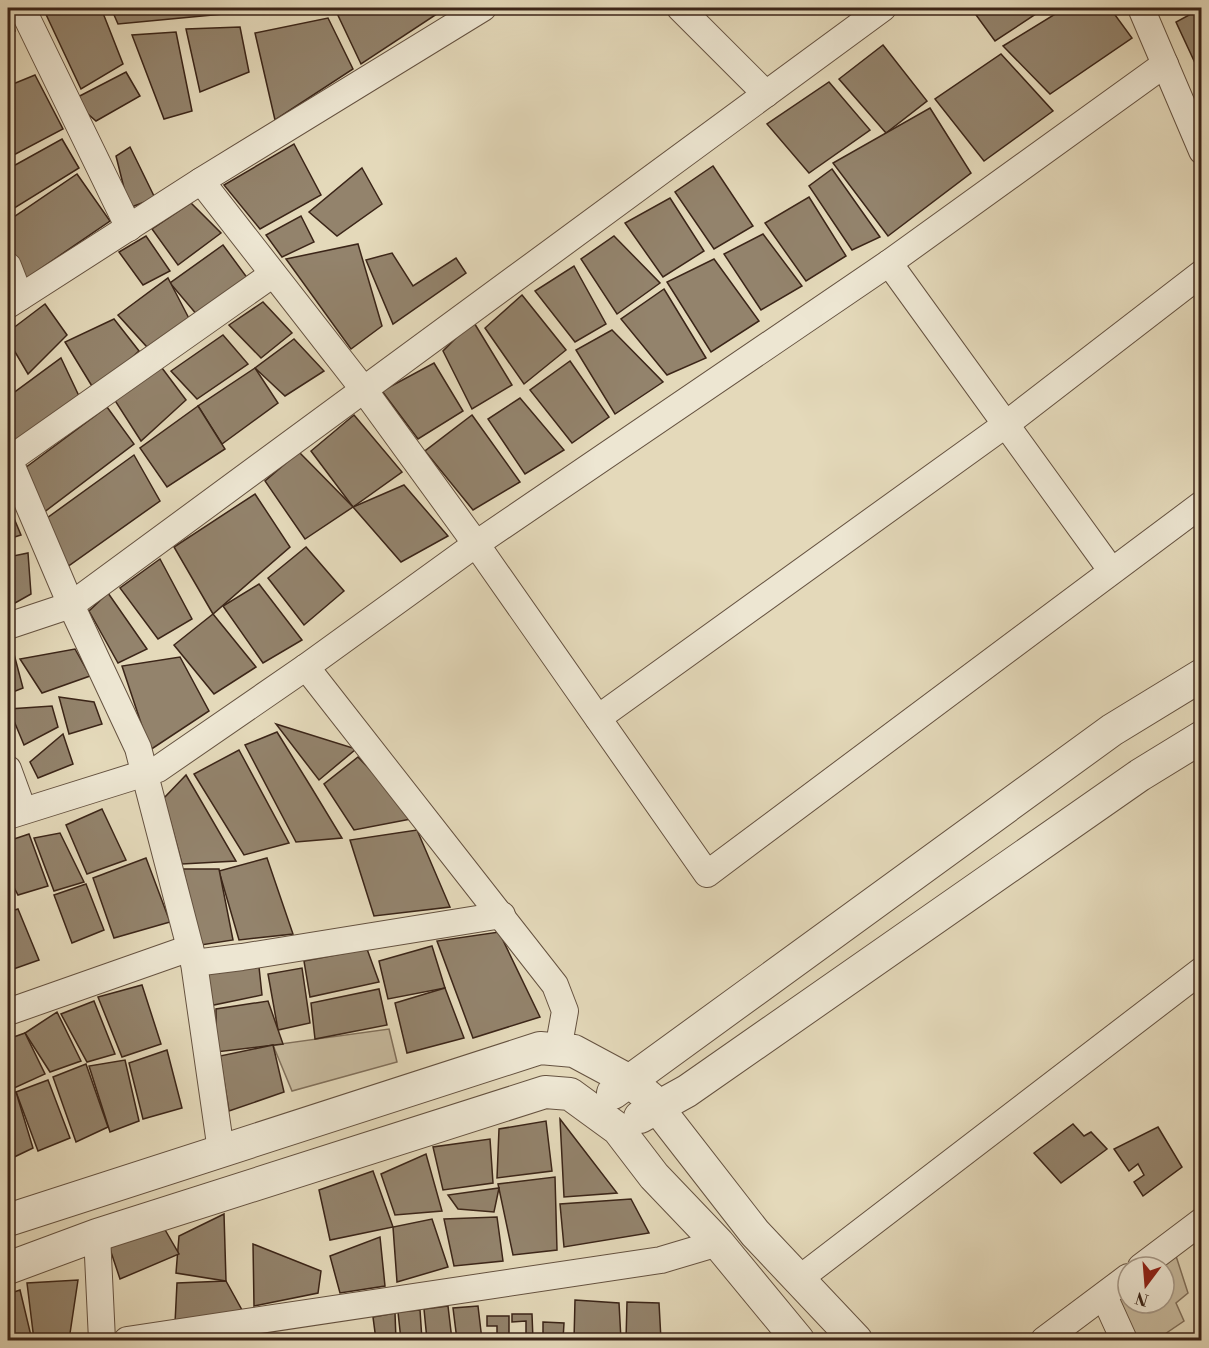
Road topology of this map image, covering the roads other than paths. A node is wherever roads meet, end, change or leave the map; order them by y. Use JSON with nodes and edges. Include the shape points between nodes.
{"nodes":[{"id":1,"x":22,"y":8,"type":"edge"},
{"id":2,"x":483,"y":8,"type":"edge"},
{"id":3,"x":680,"y":8,"type":"edge"},
{"id":4,"x":883,"y":8,"type":"edge"},
{"id":5,"x":1142,"y":8,"type":"edge"},
{"id":6,"x":1166,"y":64,"type":"junction"},
{"id":7,"x":766,"y":94,"type":"junction"},
{"id":8,"x":1202,"y":151,"type":"edge"},
{"id":9,"x":201,"y":181,"type":"junction"},
{"id":10,"x":129,"y":228,"type":"junction"},
{"id":11,"x":889,"y":262,"type":"junction"},
{"id":12,"x":8,"y":266,"type":"edge"},
{"id":13,"x":1202,"y":273,"type":"edge"},
{"id":14,"x":273,"y":274,"type":"junction"},
{"id":15,"x":14,"y":301,"type":"edge"},
{"id":16,"x":364,"y":390,"type":"junction"},
{"id":17,"x":1005,"y":425,"type":"junction"},
{"id":18,"x":8,"y":459,"type":"edge"},
{"id":19,"x":1202,"y":504,"type":"edge"},
{"id":20,"x":476,"y":544,"type":"junction"},
{"id":21,"x":1111,"y":570,"type":"junction"},
{"id":22,"x":71,"y":605,"type":"junction"},
{"id":23,"x":8,"y":626,"type":"edge"},
{"id":24,"x":306,"y":667,"type":"junction"},
{"id":25,"x":1202,"y":675,"type":"edge"},
{"id":26,"x":598,"y":718,"type":"junction"},
{"id":27,"x":1202,"y":737,"type":"edge"},
{"id":28,"x":8,"y":769,"type":"edge"},
{"id":29,"x":143,"y":773,"type":"junction"},
{"id":30,"x":15,"y":813,"type":"edge"},
{"id":31,"x":502,"y":915,"type":"junction"},
{"id":32,"x":192,"y":956,"type":"junction"},
{"id":33,"x":1202,"y":970,"type":"edge"},
{"id":34,"x":8,"y":1012,"type":"edge"},
{"id":35,"x":558,"y":1050,"type":"junction"},
{"id":36,"x":628,"y":1080,"type":"junction"},
{"id":37,"x":657,"y":1108,"type":"junction"},
{"id":38,"x":594,"y":1110,"type":"junction"},
{"id":39,"x":618,"y":1129,"type":"junction"},
{"id":40,"x":221,"y":1150,"type":"junction"},
{"id":41,"x":162,"y":1169,"type":"junction"},
{"id":42,"x":173,"y":1211,"type":"junction"},
{"id":43,"x":8,"y":1220,"type":"edge"},
{"id":44,"x":1202,"y":1221,"type":"edge"},
{"id":45,"x":97,"y":1235,"type":"junction"},
{"id":46,"x":718,"y":1243,"type":"junction"},
{"id":47,"x":1157,"y":1255,"type":"edge"},
{"id":48,"x":8,"y":1268,"type":"edge"},
{"id":49,"x":799,"y":1279,"type":"junction"},
{"id":50,"x":1116,"y":1286,"type":"edge"},
{"id":51,"x":1104,"y":1296,"type":"junction"},
{"id":52,"x":102,"y":1341,"type":"edge"},
{"id":53,"x":127,"y":1341,"type":"edge"},
{"id":54,"x":798,"y":1341,"type":"edge"},
{"id":55,"x":856,"y":1341,"type":"edge"},
{"id":56,"x":1044,"y":1341,"type":"edge"},
{"id":57,"x":1124,"y":1341,"type":"edge"}],
"edges":[{"from":1,"to":10,"type":"street"},
{"from":2,"to":9,"type":"street"},
{"from":3,"to":7,"type":"street"},
{"from":4,"to":7,"type":"street"},
{"from":5,"to":6,"type":"street"},
{"from":6,"to":8,"type":"street"},
{"from":6,"to":11,"type":"street"},
{"from":7,"to":16,"type":"street"},
{"from":9,"to":10,"type":"street"},
{"from":9,"to":14,"type":"street"},
{"from":10,"to":15,"type":"street"},
{"from":11,"to":17,"type":"street"},
{"from":11,"to":20,"type":"street"},
{"from":12,"to":15,"type":"street"},
{"from":13,"to":17,"type":"street"},
{"from":14,"to":16,"type":"street"},
{"from":14,"to":18,"type":"street"},
{"from":16,"to":20,"type":"street"},
{"from":16,"to":22,"type":"street"},
{"from":17,"to":21,"type":"street"},
{"from":17,"to":26,"type":"street"},
{"from":18,"to":22,"type":"street"},
{"from":19,"to":21,"type":"street"},
{"from":20,"to":24,"type":"street"},
{"from":20,"to":26,"type":"street"},
{"from":21,"to":26,"type":"street","via":[[707,874]]},
{"from":22,"to":23,"type":"street"},
{"from":22,"to":29,"type":"street","via":[[138,748]]},
{"from":24,"to":29,"type":"street","via":[[158,769]]},
{"from":24,"to":31,"type":"street"},
{"from":25,"to":36,"type":"street","via":[[1112,730]]},
{"from":27,"to":37,"type":"street","via":[[1140,775]]},
{"from":28,"to":30,"type":"street"},
{"from":29,"to":30,"type":"street"},
{"from":29,"to":32,"type":"street"},
{"from":31,"to":32,"type":"street","via":[[242,957]]},
{"from":31,"to":35,"type":"street","via":[[555,984],[565,1011]]},
{"from":32,"to":34,"type":"street"},
{"from":32,"to":40,"type":"street"},
{"from":33,"to":49,"type":"street"},
{"from":35,"to":36,"type":"street","via":[[574,1051]]},
{"from":35,"to":40,"type":"street","via":[[540,1048]]},
{"from":36,"to":37,"type":"street"},
{"from":36,"to":38,"type":"street"},
{"from":37,"to":39,"type":"street"},
{"from":37,"to":49,"type":"street","via":[[754,1233]]},
{"from":38,"to":39,"type":"street"},
{"from":38,"to":42,"type":"street","via":[[570,1094],[545,1092]]},
{"from":39,"to":46,"type":"street","via":[[654,1176]]},
{"from":40,"to":41,"type":"street"},
{"from":41,"to":42,"type":"street"},
{"from":41,"to":43,"type":"street"},
{"from":42,"to":45,"type":"street"},
{"from":44,"to":47,"type":"street"},
{"from":45,"to":48,"type":"street"},
{"from":45,"to":52,"type":"street"},
{"from":46,"to":53,"type":"street","via":[[661,1260]]},
{"from":46,"to":54,"type":"street"},
{"from":49,"to":55,"type":"street"},
{"from":50,"to":51,"type":"street"},
{"from":51,"to":56,"type":"street"},
{"from":51,"to":57,"type":"street"}]}
